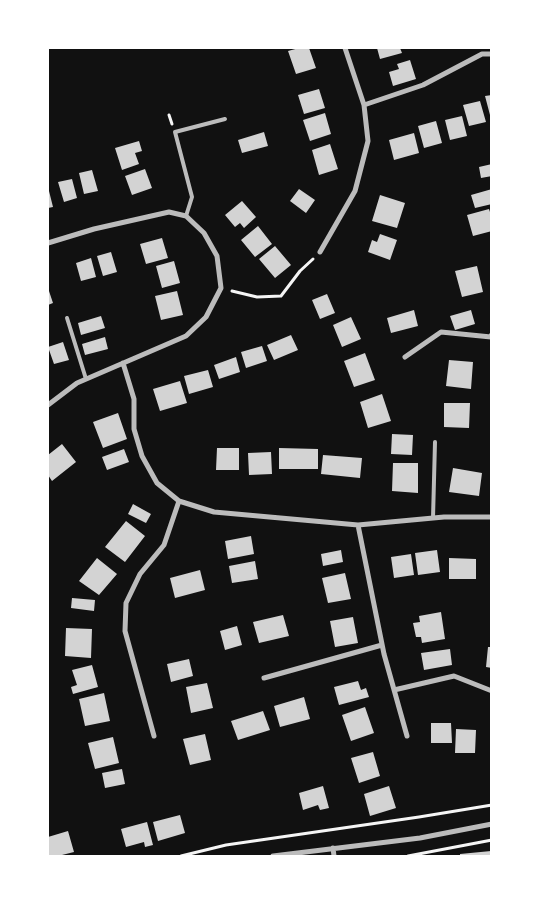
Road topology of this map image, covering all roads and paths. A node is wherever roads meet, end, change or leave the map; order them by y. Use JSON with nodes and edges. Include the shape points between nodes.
{"nodes":[{"id":1,"x":345,"y":48,"type":"edge"},
{"id":2,"x":492,"y":54,"type":"edge"},
{"id":3,"x":364,"y":105,"type":"junction"},
{"id":4,"x":225,"y":120,"type":"dead end"},
{"id":5,"x":186,"y":216,"type":"junction"},
{"id":6,"x":48,"y":243,"type":"edge"},
{"id":7,"x":320,"y":252,"type":"joint"},
{"id":8,"x":221,"y":288,"type":"junction"},
{"id":9,"x":67,"y":318,"type":"dead end"},
{"id":10,"x":491,"y":336,"type":"edge"},
{"id":11,"x":405,"y":357,"type":"dead end"},
{"id":12,"x":123,"y":363,"type":"junction"},
{"id":13,"x":86,"y":379,"type":"junction"},
{"id":14,"x":48,"y":405,"type":"edge"},
{"id":15,"x":435,"y":442,"type":"dead end"},
{"id":16,"x":179,"y":501,"type":"junction"},
{"id":17,"x":492,"y":517,"type":"edge"},
{"id":18,"x":433,"y":518,"type":"junction"},
{"id":19,"x":358,"y":525,"type":"junction"},
{"id":20,"x":382,"y":645,"type":"junction"},
{"id":21,"x":264,"y":678,"type":"dead end"},
{"id":22,"x":394,"y":690,"type":"junction"},
{"id":23,"x":492,"y":691,"type":"edge"},
{"id":24,"x":154,"y":736,"type":"dead end"},
{"id":25,"x":407,"y":736,"type":"dead end"},
{"id":26,"x":492,"y":805,"type":"edge"},
{"id":27,"x":492,"y":824,"type":"edge"},
{"id":28,"x":492,"y":840,"type":"edge"},
{"id":29,"x":333,"y":848,"type":"junction"},
{"id":30,"x":181,"y":856,"type":"edge"},
{"id":31,"x":272,"y":856,"type":"edge"},
{"id":32,"x":334,"y":856,"type":"edge"},
{"id":33,"x":408,"y":856,"type":"edge"}],
"edges":[{"from":1,"to":3,"type":"street"},
{"from":2,"to":3,"type":"street","via":[[482,54],[423,85]]},
{"from":3,"to":7,"type":"street","via":[[368,141],[355,191]]},
{"from":4,"to":5,"type":"lane","via":[[175,132],[192,196]]},
{"from":5,"to":6,"type":"street","via":[[169,212]]},
{"from":5,"to":8,"type":"street","via":[[204,232],[217,256]]},
{"from":7,"to":8,"type":"path","via":[[281,296],[257,297]]},
{"from":8,"to":12,"type":"street","via":[[206,317],[186,336]]},
{"from":9,"to":13,"type":"lane"},
{"from":10,"to":11,"type":"street","via":[[441,332]]},
{"from":12,"to":13,"type":"street"},
{"from":12,"to":16,"type":"street","via":[[134,399],[134,430],[142,456],[157,483]]},
{"from":13,"to":14,"type":"street"},
{"from":15,"to":18,"type":"lane"},
{"from":16,"to":19,"type":"street","via":[[214,512]]},
{"from":16,"to":24,"type":"street","via":[[164,545],[140,574],[126,603],[125,631]]},
{"from":17,"to":18,"type":"street"},
{"from":18,"to":19,"type":"street"},
{"from":19,"to":20,"type":"street"},
{"from":20,"to":21,"type":"street"},
{"from":20,"to":22,"type":"street"},
{"from":22,"to":23,"type":"street","via":[[454,676]]},
{"from":22,"to":25,"type":"street"},
{"from":26,"to":30,"type":"path","via":[[226,845]]},
{"from":27,"to":29,"type":"street","via":[[420,838]]},
{"from":28,"to":33,"type":"path"},
{"from":29,"to":31,"type":"street"},
{"from":29,"to":32,"type":"street"}]}
